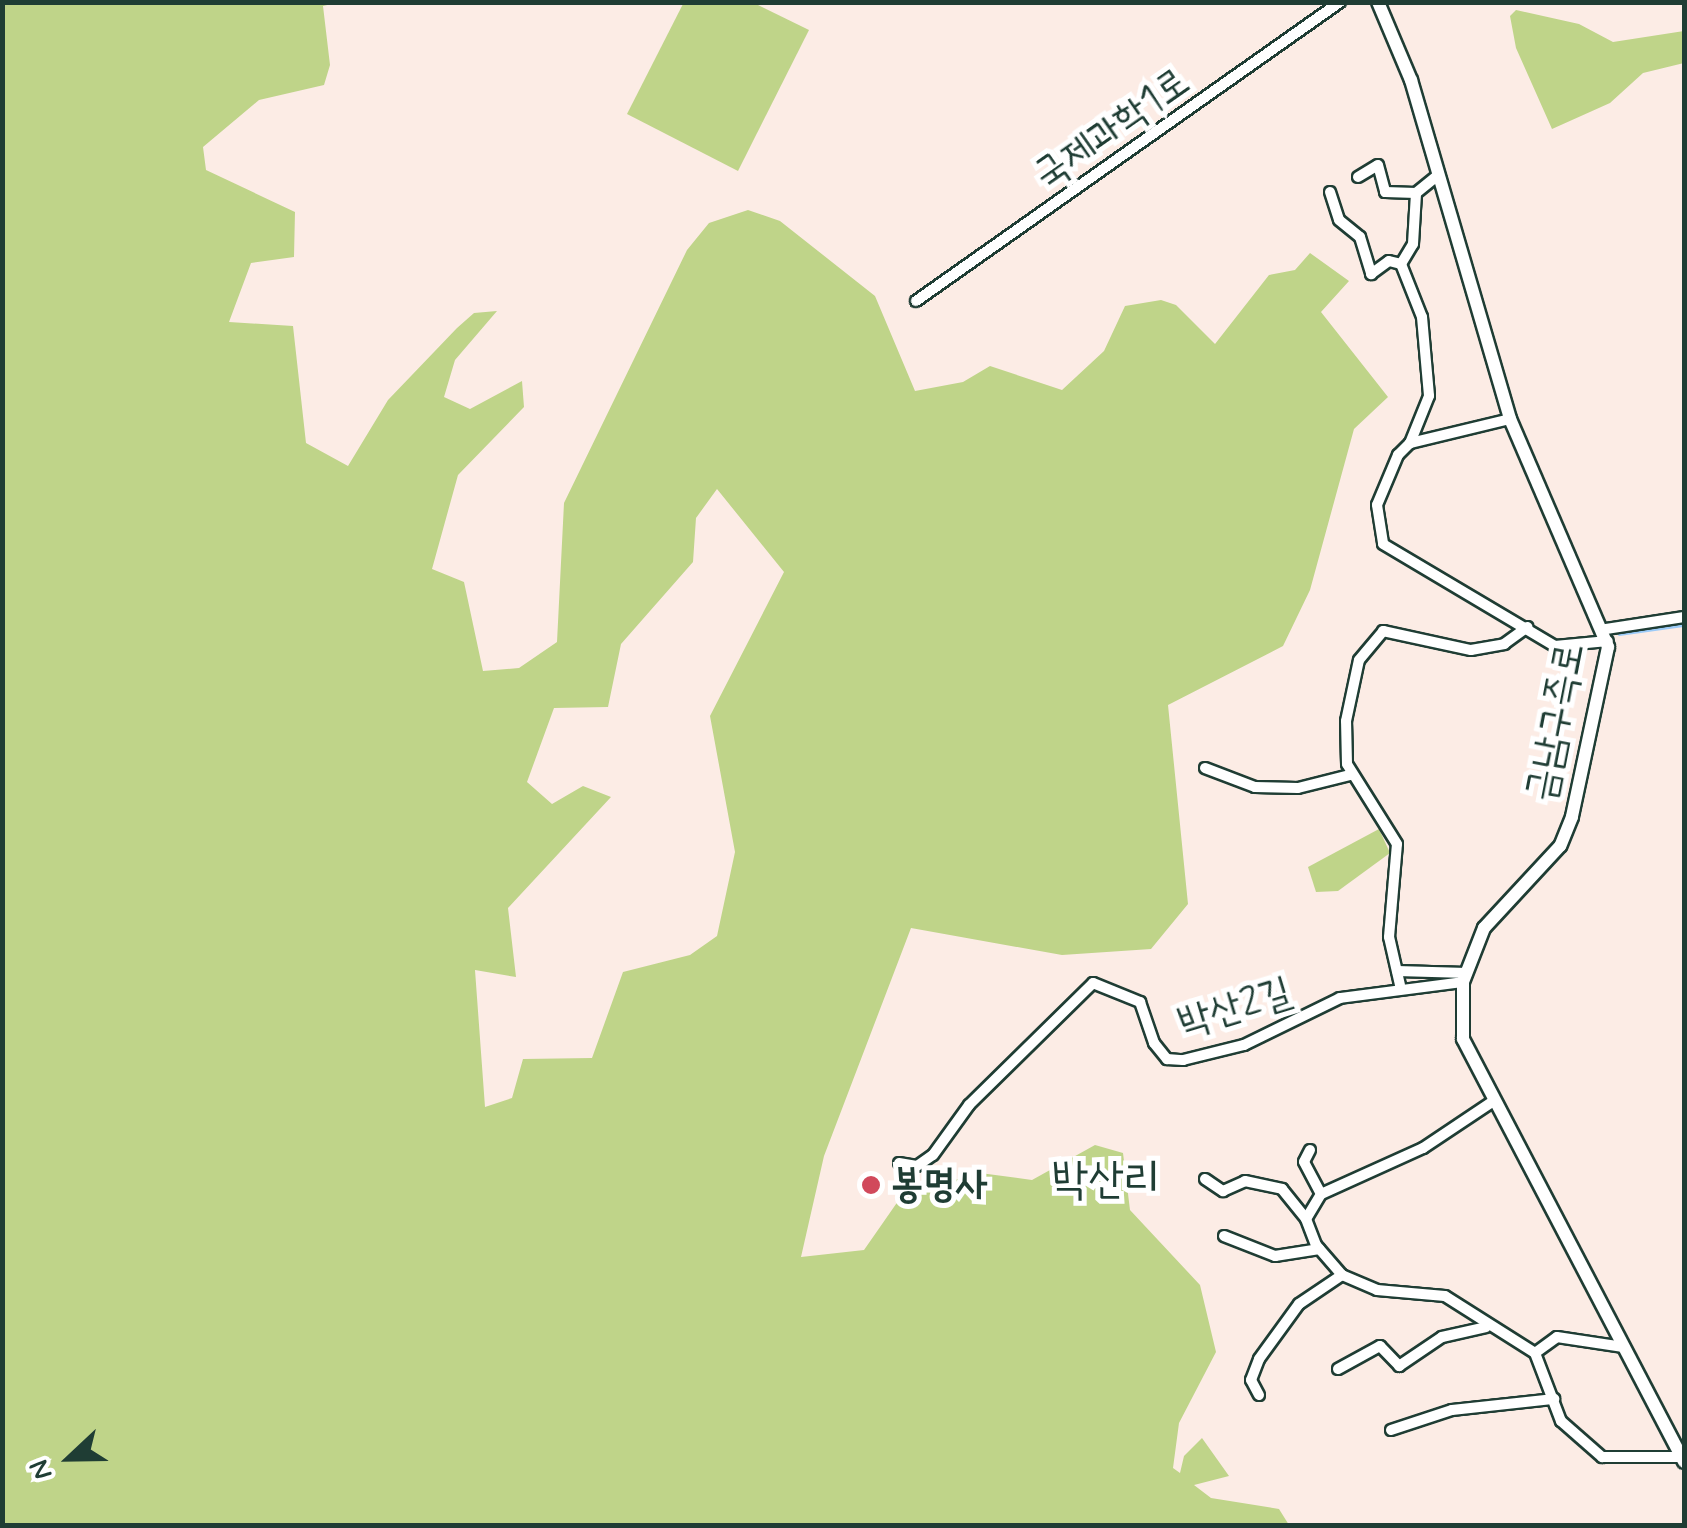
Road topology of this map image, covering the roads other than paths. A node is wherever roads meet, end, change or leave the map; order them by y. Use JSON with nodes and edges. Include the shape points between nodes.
{"nodes":[{"id":1,"x":1340,"y":2,"type":"edge"},
{"id":2,"x":1378,"y":2,"type":"edge"},
{"id":3,"x":1437,"y":176,"type":"junction"},
{"id":4,"x":1358,"y":178,"type":"dead end"},
{"id":5,"x":1330,"y":192,"type":"dead end"},
{"id":6,"x":1416,"y":193,"type":"junction"},
{"id":7,"x":1401,"y":264,"type":"junction"},
{"id":8,"x":916,"y":302,"type":"dead end"},
{"id":9,"x":1510,"y":419,"type":"junction"},
{"id":10,"x":1410,"y":443,"type":"junction"},
{"id":11,"x":1684,"y":618,"type":"edge"},
{"id":12,"x":1527,"y":627,"type":"junction"},
{"id":13,"x":1607,"y":635,"type":"junction"},
{"id":14,"x":1205,"y":768,"type":"dead end"},
{"id":15,"x":1350,"y":774,"type":"junction"},
{"id":16,"x":1396,"y":971,"type":"junction"},
{"id":17,"x":1465,"y":977,"type":"junction"},
{"id":18,"x":1400,"y":985,"type":"junction"},
{"id":19,"x":1492,"y":1102,"type":"junction"},
{"id":20,"x":1310,"y":1150,"type":"dead end"},
{"id":21,"x":899,"y":1163,"type":"dead end"},
{"id":22,"x":1205,"y":1179,"type":"dead end"},
{"id":23,"x":1321,"y":1194,"type":"junction"},
{"id":24,"x":1306,"y":1220,"type":"junction"},
{"id":25,"x":1224,"y":1236,"type":"dead end"},
{"id":26,"x":1319,"y":1249,"type":"junction"},
{"id":27,"x":1342,"y":1275,"type":"junction"},
{"id":28,"x":1486,"y":1327,"type":"junction"},
{"id":29,"x":1623,"y":1347,"type":"junction"},
{"id":30,"x":1535,"y":1353,"type":"junction"},
{"id":31,"x":1338,"y":1369,"type":"dead end"},
{"id":32,"x":1260,"y":1395,"type":"dead end"},
{"id":33,"x":1554,"y":1399,"type":"junction"},
{"id":34,"x":1391,"y":1430,"type":"dead end"},
{"id":35,"x":1683,"y":1459,"type":"edge"}],
"edges":[{"from":1,"to":8,"type":"street","name":"국제과학1로"},
{"from":2,"to":3,"type":"main road","name":"금남구즉로","via":[[1411,80]]},
{"from":3,"to":6,"type":"street"},
{"from":3,"to":9,"type":"main road","name":"금남구즉로"},
{"from":4,"to":6,"type":"street","via":[[1378,165],[1385,192]]},
{"from":5,"to":7,"type":"street","via":[[1339,220],[1360,237],[1371,274],[1389,261]]},
{"from":6,"to":7,"type":"street","via":[[1412,244]]},
{"from":7,"to":10,"type":"street","via":[[1422,317],[1429,396]]},
{"from":9,"to":10,"type":"street"},
{"from":9,"to":13,"type":"main road","name":"금남구즉로"},
{"from":10,"to":12,"type":"street","via":[[1377,505],[1383,544]]},
{"from":11,"to":13,"type":"street"},
{"from":12,"to":13,"type":"street","via":[[1556,646]]},
{"from":12,"to":15,"type":"street","via":[[1504,644],[1471,650],[1393,629],[1370,640],[1346,721]]},
{"from":13,"to":17,"type":"main road","name":"금남구즉로","via":[[1572,817],[1560,846],[1500,904]]},
{"from":14,"to":15,"type":"street","via":[[1255,787],[1298,788]]},
{"from":15,"to":16,"type":"street","via":[[1397,844],[1389,937]]},
{"from":16,"to":17,"type":"street"},
{"from":16,"to":18,"type":"street"},
{"from":17,"to":18,"type":"street","name":"박산2길"},
{"from":17,"to":19,"type":"main road","name":"금남구즉로","via":[[1463,1039]]},
{"from":18,"to":21,"type":"street","name":"박산2길","via":[[1340,998],[1244,1045],[1183,1060],[1167,1058],[1154,1042],[1140,1002],[1092,983],[969,1105],[934,1154],[917,1166]]},
{"from":19,"to":23,"type":"street","via":[[1423,1148]]},
{"from":19,"to":29,"type":"main road","name":"금남구즉로"},
{"from":20,"to":23,"type":"street","via":[[1304,1162]]},
{"from":22,"to":24,"type":"street","via":[[1223,1191],[1245,1181],[1282,1188]]},
{"from":23,"to":24,"type":"street"},
{"from":24,"to":26,"type":"street"},
{"from":25,"to":26,"type":"street","via":[[1275,1256]]},
{"from":26,"to":27,"type":"street"},
{"from":27,"to":28,"type":"street","via":[[1378,1290],[1445,1296]]},
{"from":27,"to":32,"type":"street","via":[[1299,1304],[1259,1359],[1251,1380]]},
{"from":28,"to":30,"type":"street"},
{"from":28,"to":31,"type":"street","via":[[1442,1338],[1398,1366],[1380,1346]]},
{"from":29,"to":30,"type":"street","via":[[1557,1336]]},
{"from":29,"to":35,"type":"main road","name":"금남구즉로"},
{"from":30,"to":33,"type":"street"},
{"from":33,"to":34,"type":"street","via":[[1452,1410]]},
{"from":33,"to":35,"type":"street","via":[[1575,1440],[1602,1457]]}]}
